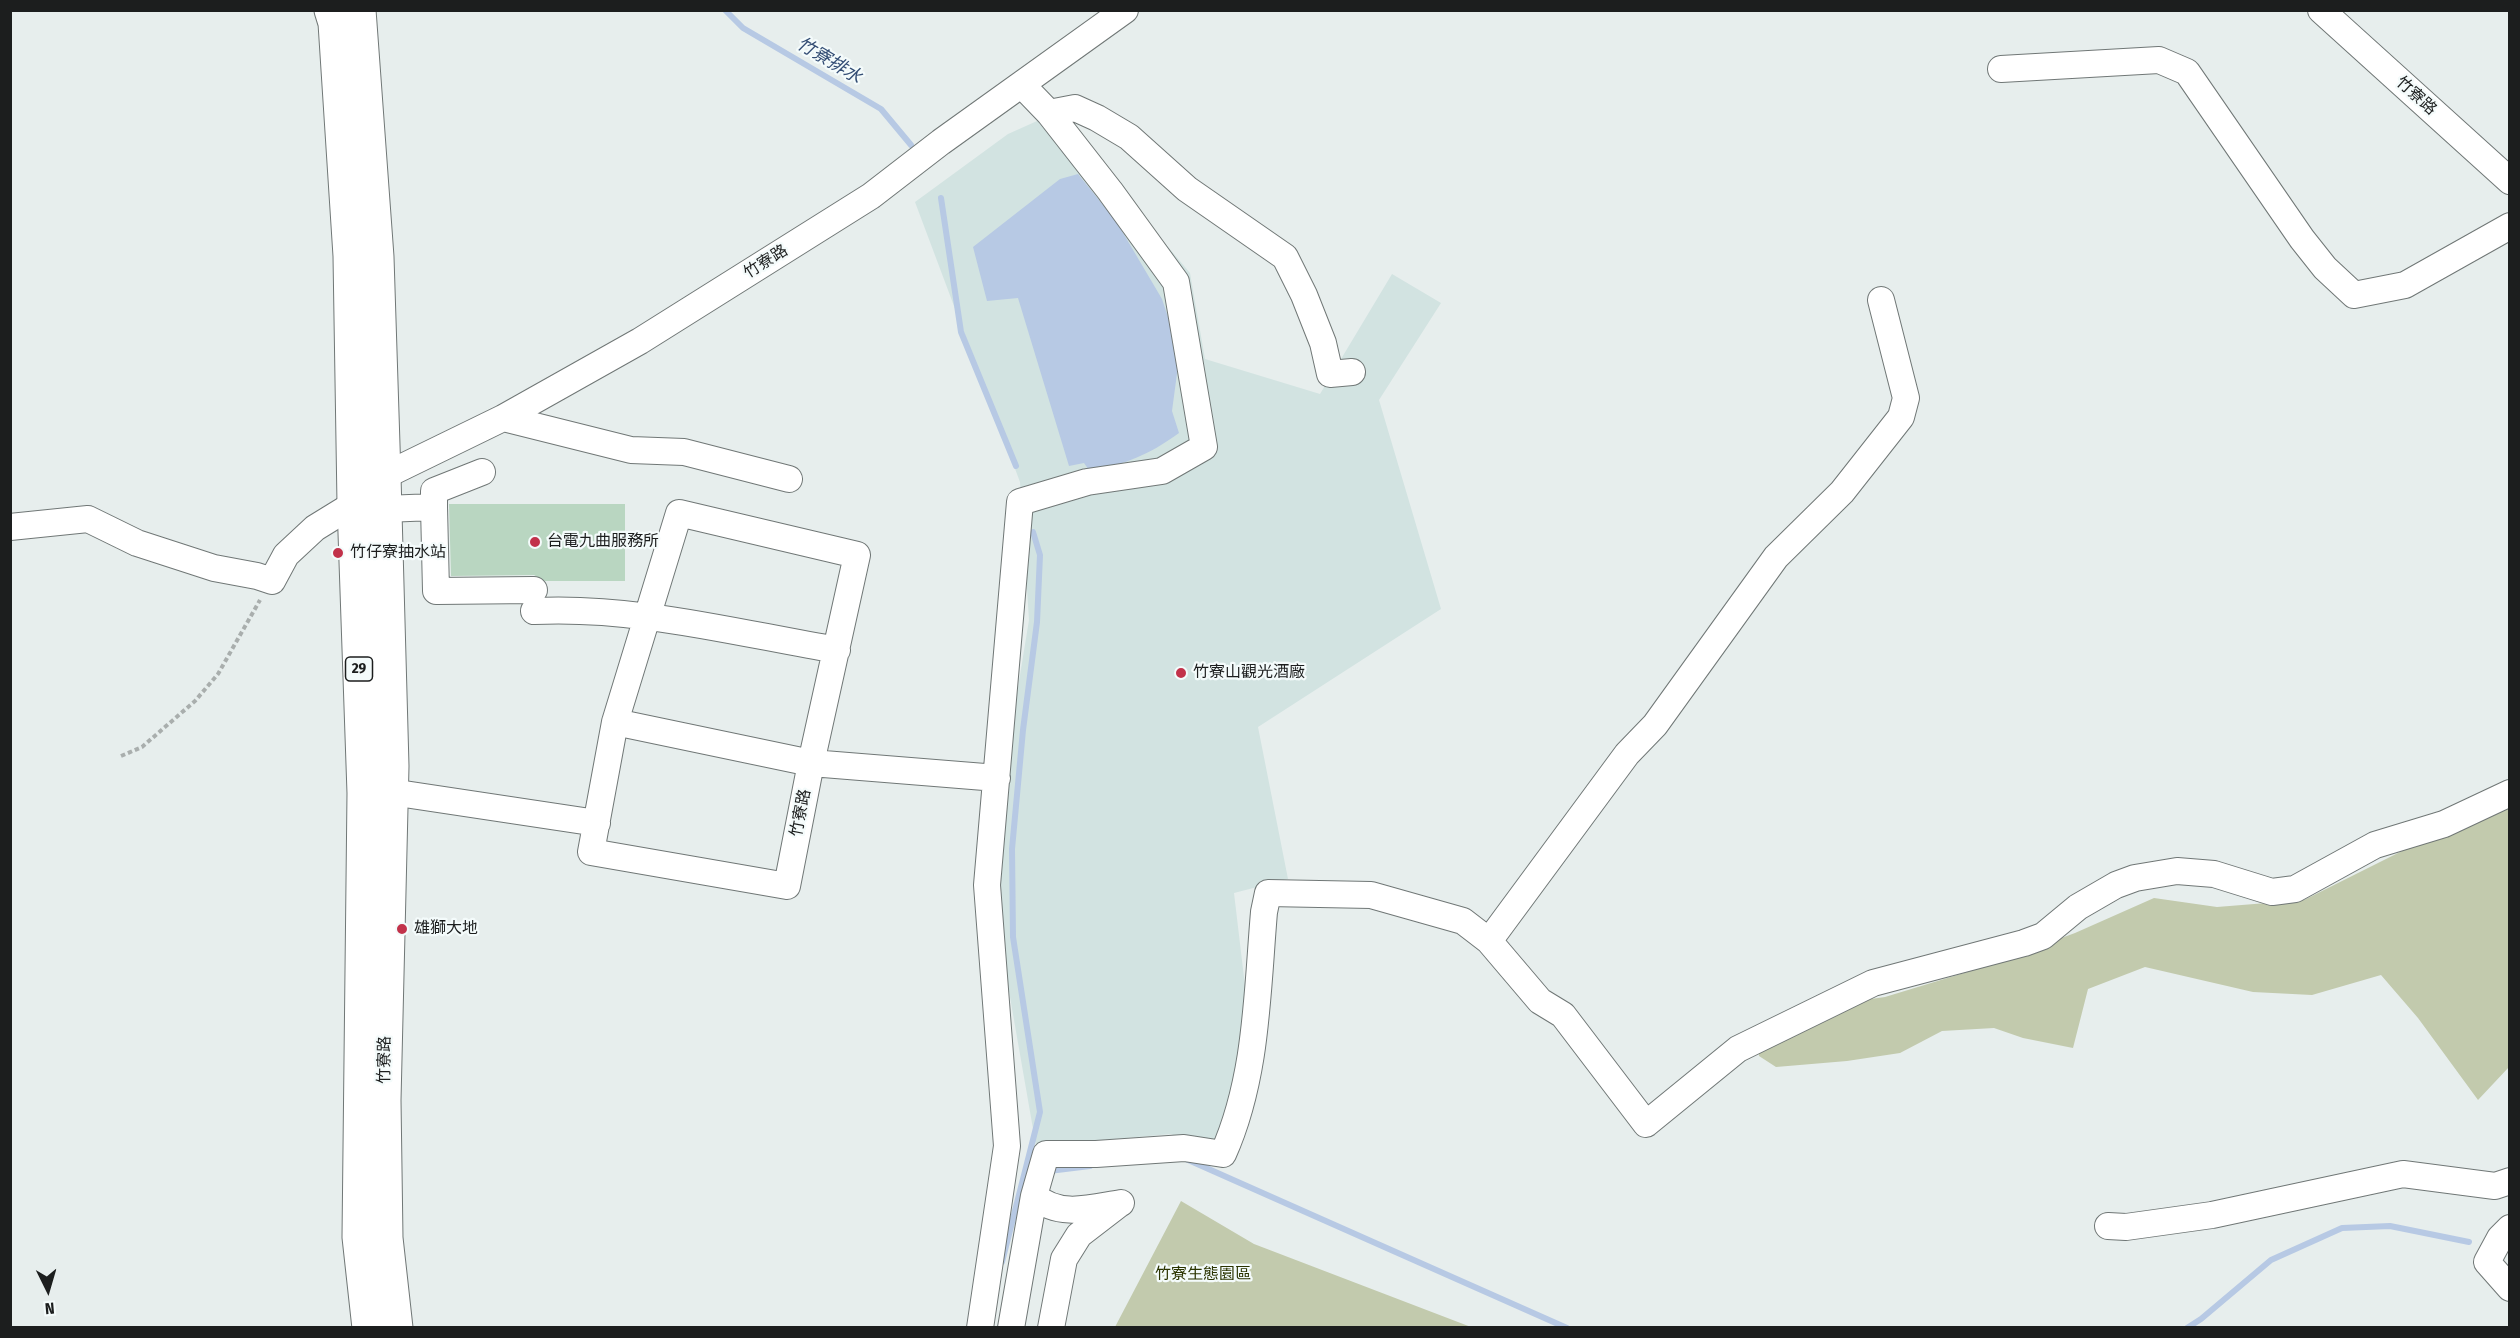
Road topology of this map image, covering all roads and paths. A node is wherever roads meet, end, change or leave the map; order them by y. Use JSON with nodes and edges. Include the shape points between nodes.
{"nodes":[{"id":1,"x":331,"y":10,"type":"edge"},
{"id":2,"x":358,"y":10,"type":"edge"},
{"id":3,"x":1125,"y":10,"type":"edge"},
{"id":4,"x":2321,"y":10,"type":"edge"},
{"id":5,"x":2001,"y":69,"type":"dead end"},
{"id":6,"x":1022,"y":85,"type":"junction"},
{"id":7,"x":1049,"y":113,"type":"junction"},
{"id":8,"x":2510,"y":182,"type":"edge"},
{"id":9,"x":2510,"y":226,"type":"edge"},
{"id":10,"x":1881,"y":300,"type":"dead end"},
{"id":11,"x":1352,"y":372,"type":"dead end"},
{"id":12,"x":503,"y":418,"type":"junction"},
{"id":13,"x":482,"y":472,"type":"dead end"},
{"id":14,"x":384,"y":476,"type":"junction"},
{"id":15,"x":789,"y":479,"type":"dead end"},
{"id":16,"x":369,"y":506,"type":"junction"},
{"id":17,"x":434,"y":507,"type":"junction"},
{"id":18,"x":10,"y":527,"type":"edge"},
{"id":19,"x":272,"y":581,"type":"junction"},
{"id":20,"x":647,"y":616,"type":"junction"},
{"id":21,"x":837,"y":650,"type":"junction"},
{"id":22,"x":615,"y":722,"type":"junction"},
{"id":23,"x":121,"y":756,"type":"dead end"},
{"id":24,"x":811,"y":764,"type":"junction"},
{"id":25,"x":997,"y":778,"type":"junction"},
{"id":26,"x":377,"y":793,"type":"junction"},
{"id":27,"x":2510,"y":793,"type":"edge"},
{"id":28,"x":597,"y":823,"type":"junction"},
{"id":29,"x":1489,"y":942,"type":"junction"},
{"id":30,"x":2510,"y":1182,"type":"edge"},
{"id":31,"x":1034,"y":1196,"type":"junction"},
{"id":32,"x":2108,"y":1226,"type":"dead end"},
{"id":33,"x":2510,"y":1228,"type":"edge"},
{"id":34,"x":2510,"y":1288,"type":"edge"},
{"id":35,"x":373,"y":1325,"type":"edge"},
{"id":36,"x":980,"y":1328,"type":"edge"},
{"id":37,"x":1011,"y":1328,"type":"edge"},
{"id":38,"x":1052,"y":1328,"type":"edge"}],
"edges":[{"from":1,"to":16,"type":"main road","name":"竹寮路","number":"29"},
{"from":2,"to":14,"type":"main road","name":"竹寮路","number":"29","via":[[377,257]]},
{"from":3,"to":6,"type":"street","name":"竹寮路"},
{"from":4,"to":8,"type":"street","name":"竹寮路"},
{"from":5,"to":9,"type":"street","via":[[2159,60],[2187,72],[2302,239],[2354,295],[2405,285]]},
{"from":6,"to":7,"type":"street"},
{"from":6,"to":12,"type":"street","name":"竹寮路","via":[[871,196],[640,341]]},
{"from":7,"to":11,"type":"street","via":[[1075,108],[1128,137],[1187,189],[1285,257],[1323,343],[1330,374]]},
{"from":7,"to":25,"type":"street","via":[[1176,282],[1204,447],[1162,471],[1087,482],[1020,502]]},
{"from":10,"to":29,"type":"street","via":[[1906,398],[1901,417],[1842,492],[1776,557],[1655,725],[1627,754]]},
{"from":12,"to":14,"type":"street","name":"竹寮路"},
{"from":12,"to":15,"type":"street","via":[[631,450],[684,452]]},
{"from":13,"to":17,"type":"street","via":[[434,491]]},
{"from":14,"to":16,"type":"main road","name":"竹寮路","number":"29"},
{"from":16,"to":17,"type":"street"},
{"from":16,"to":19,"type":"street","via":[[315,528],[286,555]]},
{"from":16,"to":26,"type":"main road","name":"竹寮路","number":"29"},
{"from":17,"to":20,"type":"street","via":[[436,591]]},
{"from":18,"to":19,"type":"street","via":[[88,519],[137,543],[214,568]]},
{"from":19,"to":23,"type":"path","via":[[218,675],[195,701],[142,747]]},
{"from":20,"to":21,"type":"street"},
{"from":20,"to":21,"type":"street","name":"竹寮路","via":[[679,513],[857,555]]},
{"from":20,"to":22,"type":"street","name":"竹寮路"},
{"from":21,"to":24,"type":"street","name":"竹寮路"},
{"from":22,"to":24,"type":"street"},
{"from":22,"to":28,"type":"street","name":"竹寮路"},
{"from":24,"to":25,"type":"street"},
{"from":24,"to":28,"type":"street","name":"竹寮路","via":[[787,886],[591,852]]},
{"from":25,"to":36,"type":"street","via":[[987,885],[1008,1146]]},
{"from":26,"to":28,"type":"street"},
{"from":26,"to":35,"type":"main road","name":"竹寮路","number":"29","via":[[386,1238]]},
{"from":27,"to":29,"type":"street","via":[[2444,824],[2375,845],[2295,889],[2272,892],[2214,874],[2177,871],[2116,885],[2078,907],[2043,936],[1873,983],[1738,1049],[1646,1124],[1563,1015],[1540,1002]]},
{"from":29,"to":31,"type":"street","via":[[1464,921],[1371,895],[1268,893],[1251,1062],[1241,1107],[1223,1154],[1184,1148],[1046,1154]]},
{"from":30,"to":32,"type":"street","via":[[2495,1186],[2403,1174],[2212,1215]]},
{"from":31,"to":37,"type":"street"},
{"from":31,"to":38,"type":"street","via":[[1045,1206],[1075,1211],[1120,1203],[1079,1235],[1064,1259]]},
{"from":33,"to":34,"type":"street","via":[[2487,1262]]}]}
